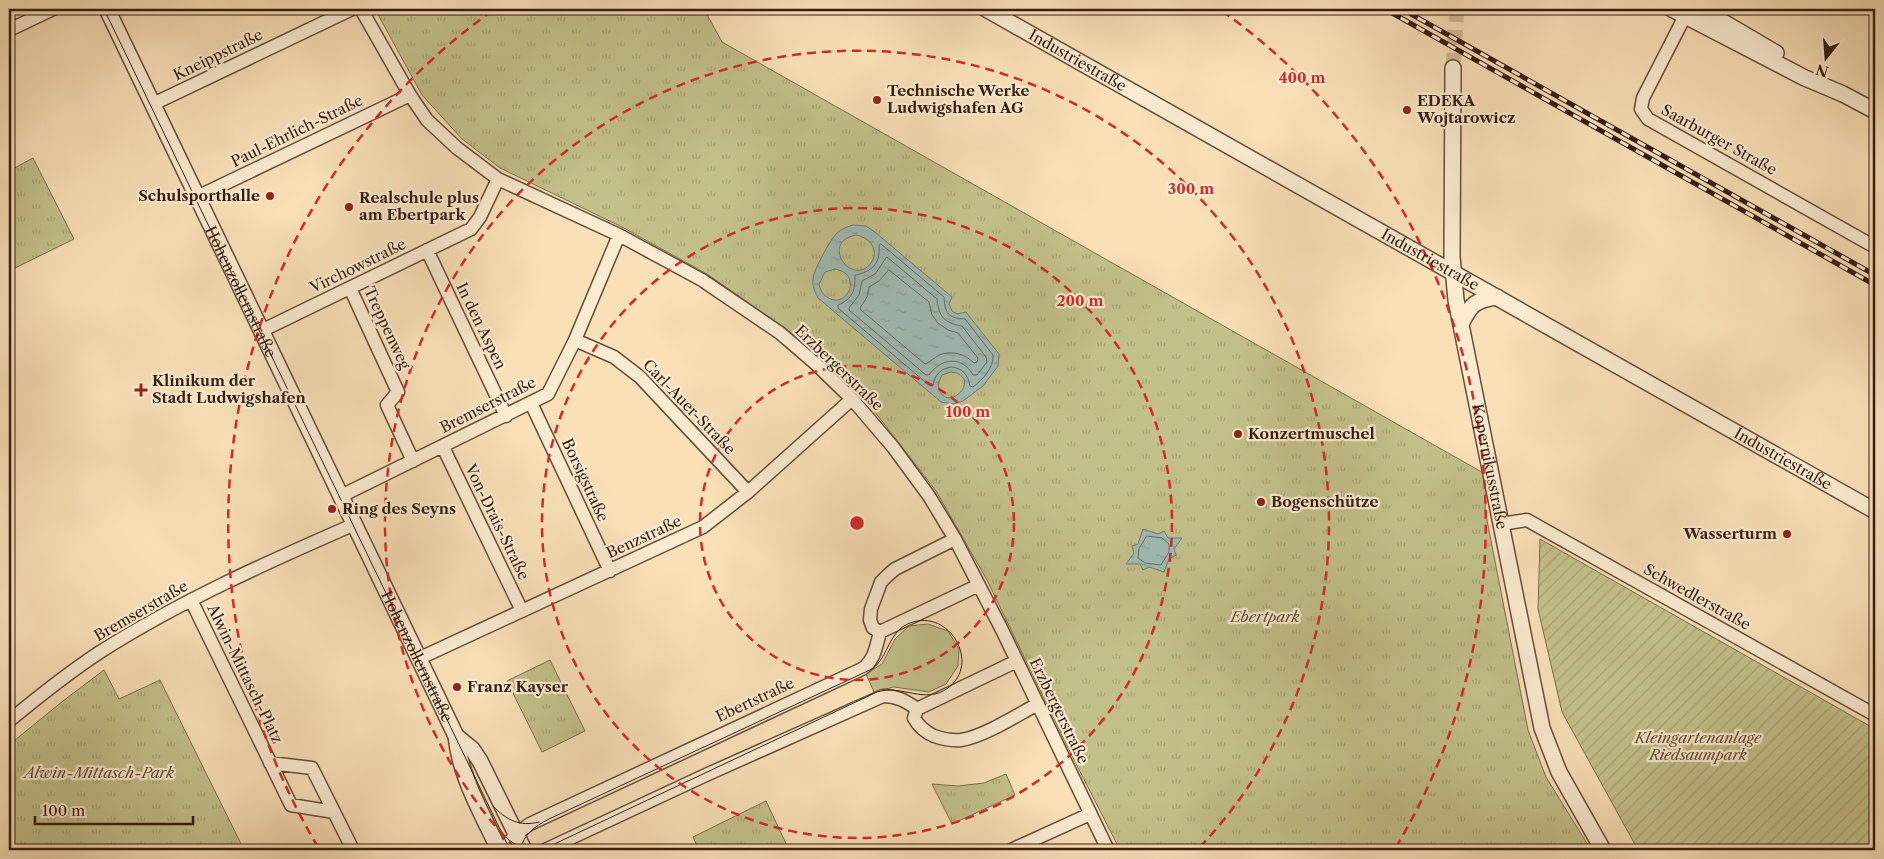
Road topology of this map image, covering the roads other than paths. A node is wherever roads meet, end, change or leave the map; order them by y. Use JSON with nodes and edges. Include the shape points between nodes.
{"nodes":[{"id":1,"x":53,"y":9,"type":"edge"},
{"id":2,"x":107,"y":9,"type":"edge"},
{"id":3,"x":352,"y":9,"type":"edge"},
{"id":4,"x":361,"y":9,"type":"edge"},
{"id":5,"x":986,"y":9,"type":"edge"},
{"id":6,"x":1701,"y":9,"type":"edge"},
{"id":7,"x":1685,"y":10,"type":"edge"},
{"id":8,"x":9,"y":30,"type":"edge"},
{"id":9,"x":1453,"y":68,"type":"tunnel mouth"},
{"id":10,"x":1843,"y":94,"type":"junction"},
{"id":11,"x":410,"y":95,"type":"junction"},
{"id":12,"x":153,"y":104,"type":"junction"},
{"id":13,"x":1875,"y":111,"type":"edge"},
{"id":14,"x":498,"y":179,"type":"junction"},
{"id":15,"x":198,"y":197,"type":"junction"},
{"id":16,"x":619,"y":235,"type":"junction"},
{"id":17,"x":1875,"y":247,"type":"edge"},
{"id":18,"x":427,"y":250,"type":"junction"},
{"id":19,"x":1453,"y":272,"type":"junction"},
{"id":20,"x":350,"y":288,"type":"junction"},
{"id":21,"x":1497,"y":297,"type":"junction"},
{"id":22,"x":1461,"y":324,"type":"junction"},
{"id":23,"x":262,"y":331,"type":"junction"},
{"id":24,"x":575,"y":340,"type":"junction"},
{"id":25,"x":852,"y":399,"type":"junction"},
{"id":26,"x":531,"y":403,"type":"junction"},
{"id":27,"x":506,"y":416,"type":"junction"},
{"id":28,"x":443,"y":447,"type":"junction"},
{"id":29,"x":413,"y":461,"type":"junction"},
{"id":30,"x":748,"y":492,"type":"junction"},
{"id":31,"x":341,"y":496,"type":"junction"},
{"id":32,"x":1875,"y":511,"type":"edge"},
{"id":33,"x":355,"y":524,"type":"junction"},
{"id":34,"x":1501,"y":524,"type":"junction"},
{"id":35,"x":954,"y":540,"type":"junction"},
{"id":36,"x":610,"y":572,"type":"junction"},
{"id":37,"x":979,"y":584,"type":"junction"},
{"id":38,"x":191,"y":600,"type":"junction"},
{"id":39,"x":522,"y":612,"type":"junction"},
{"id":40,"x":880,"y":632,"type":"junction"},
{"id":41,"x":420,"y":658,"type":"junction"},
{"id":42,"x":1017,"y":661,"type":"junction"},
{"id":43,"x":1038,"y":704,"type":"junction"},
{"id":44,"x":917,"y":709,"type":"junction"},
{"id":45,"x":1875,"y":715,"type":"edge"},
{"id":46,"x":9,"y":721,"type":"edge"},
{"id":47,"x":456,"y":736,"type":"junction"},
{"id":48,"x":270,"y":763,"type":"junction"},
{"id":49,"x":334,"y":812,"type":"junction"},
{"id":50,"x":1090,"y":814,"type":"junction"},
{"id":51,"x":516,"y":834,"type":"junction"},
{"id":52,"x":353,"y":850,"type":"edge"},
{"id":53,"x":499,"y":850,"type":"edge"},
{"id":54,"x":503,"y":850,"type":"edge"},
{"id":55,"x":524,"y":850,"type":"edge"},
{"id":56,"x":545,"y":850,"type":"edge"},
{"id":57,"x":1011,"y":850,"type":"edge"},
{"id":58,"x":1108,"y":850,"type":"edge"},
{"id":59,"x":1603,"y":850,"type":"edge"}],
"edges":[{"from":1,"to":8,"type":"street"},
{"from":2,"to":12,"type":"street","name":"Hohenzollernstraße"},
{"from":3,"to":12,"type":"street","name":"Kneippstraße"},
{"from":4,"to":11,"type":"street","name":"Erzbergerstraße"},
{"from":5,"to":19,"type":"street","name":"Industriestraße"},
{"from":6,"to":10,"type":"street"},
{"from":7,"to":10,"type":"street","via":[[1805,78]]},
{"from":7,"to":17,"type":"street","name":"Saarburger Straße","via":[[1643,98],[1641,109],[1648,118]]},
{"from":9,"to":19,"type":"street","name":"Kopernikusstraße"},
{"from":10,"to":13,"type":"street"},
{"from":11,"to":14,"type":"street","name":"Erzbergerstraße","via":[[427,120]]},
{"from":11,"to":15,"type":"street","name":"Paul-Ehrlich-Straße"},
{"from":12,"to":15,"type":"street","name":"Hohenzollernstraße"},
{"from":14,"to":16,"type":"street","name":"Erzbergerstraße"},
{"from":14,"to":18,"type":"street","name":"Virchowstraße","via":[[471,229]]},
{"from":15,"to":23,"type":"street","name":"Hohenzollernstraße"},
{"from":16,"to":24,"type":"street","name":"Bremserstraße"},
{"from":16,"to":25,"type":"street","name":"Erzbergerstraße","via":[[702,280],[757,316],[816,364]]},
{"from":18,"to":20,"type":"street","name":"Virchowstraße"},
{"from":18,"to":27,"type":"street","name":"In den Aspen"},
{"from":19,"to":21,"type":"street","name":"Industriestraße"},
{"from":19,"to":22,"type":"street","name":"Kopernikusstraße"},
{"from":20,"to":23,"type":"street","name":"Virchowstraße"},
{"from":20,"to":29,"type":"street","name":"Treppenweg","via":[[398,392],[387,405]]},
{"from":21,"to":22,"type":"street","via":[[1473,304]]},
{"from":21,"to":32,"type":"street","name":"Industriestraße"},
{"from":22,"to":34,"type":"street","name":"Kopernikusstraße"},
{"from":23,"to":31,"type":"street","name":"Hohenzollernstraße"},
{"from":24,"to":26,"type":"street","name":"Bremserstraße","via":[[548,394]]},
{"from":24,"to":30,"type":"street","name":"Carl-Auer-Straße","via":[[614,357],[640,377]]},
{"from":25,"to":30,"type":"street","name":"Benzstraße"},
{"from":25,"to":35,"type":"street","name":"Erzbergerstraße","via":[[903,461]]},
{"from":26,"to":27,"type":"street","name":"Bremserstraße"},
{"from":26,"to":36,"type":"street","name":"Borsigstraße"},
{"from":27,"to":28,"type":"street","name":"Bremserstraße"},
{"from":28,"to":29,"type":"street","name":"Bremserstraße"},
{"from":28,"to":39,"type":"street","name":"Von-Drais-Straße"},
{"from":29,"to":31,"type":"street","name":"Bremserstraße"},
{"from":30,"to":36,"type":"street","name":"Benzstraße","via":[[703,527]]},
{"from":31,"to":33,"type":"street","name":"Hohenzollernstraße"},
{"from":33,"to":38,"type":"street","name":"Bremserstraße"},
{"from":33,"to":41,"type":"street","name":"Hohenzollernstraße"},
{"from":34,"to":45,"type":"street","name":"Schwedlerstraße","via":[[1527,520]]},
{"from":34,"to":59,"type":"street","name":"Kopernikusstraße","via":[[1542,728],[1559,772]]},
{"from":35,"to":37,"type":"street","name":"Erzbergerstraße"},
{"from":35,"to":40,"type":"street","via":[[895,569],[881,582],[870,620],[873,628]]},
{"from":36,"to":39,"type":"street","name":"Benzstraße"},
{"from":37,"to":40,"type":"street"},
{"from":37,"to":42,"type":"street","name":"Erzbergerstraße"},
{"from":38,"to":46,"type":"street","name":"Bremserstraße","via":[[99,653]]},
{"from":38,"to":48,"type":"street","name":"Alwin-Mittasch-Platz"},
{"from":39,"to":41,"type":"street","name":"Benzstraße"},
{"from":40,"to":51,"type":"street","name":"Ebertstraße","via":[[874,656],[862,669],[530,824]]},
{"from":41,"to":47,"type":"street","name":"Hohenzollernstraße"},
{"from":42,"to":43,"type":"street","name":"Erzbergerstraße"},
{"from":42,"to":44,"type":"street"},
{"from":43,"to":44,"type":"street","via":[[973,737],[953,741],[930,734],[918,725],[914,718]]},
{"from":43,"to":50,"type":"street","name":"Erzbergerstraße"},
{"from":44,"to":56,"type":"street","via":[[894,697],[872,700]]},
{"from":47,"to":51,"type":"street","name":"Hohenzollernstraße","via":[[472,749],[480,761]]},
{"from":47,"to":53,"type":"street","name":"Hohenzollernstraße","via":[[460,763],[469,788]]},
{"from":48,"to":49,"type":"street","name":"Alwin-Mittasch-Platz","via":[[291,805]]},
{"from":48,"to":49,"type":"street","name":"Alwin-Mittasch-Platz","via":[[312,768]]},
{"from":49,"to":52,"type":"street","name":"Alwin-Mittasch-Platz"},
{"from":50,"to":57,"type":"street"},
{"from":50,"to":58,"type":"street","name":"Erzbergerstraße"},
{"from":51,"to":54,"type":"street","name":"Ebertstraße"},
{"from":51,"to":55,"type":"street","name":"Hohenzollernstraße"}]}
